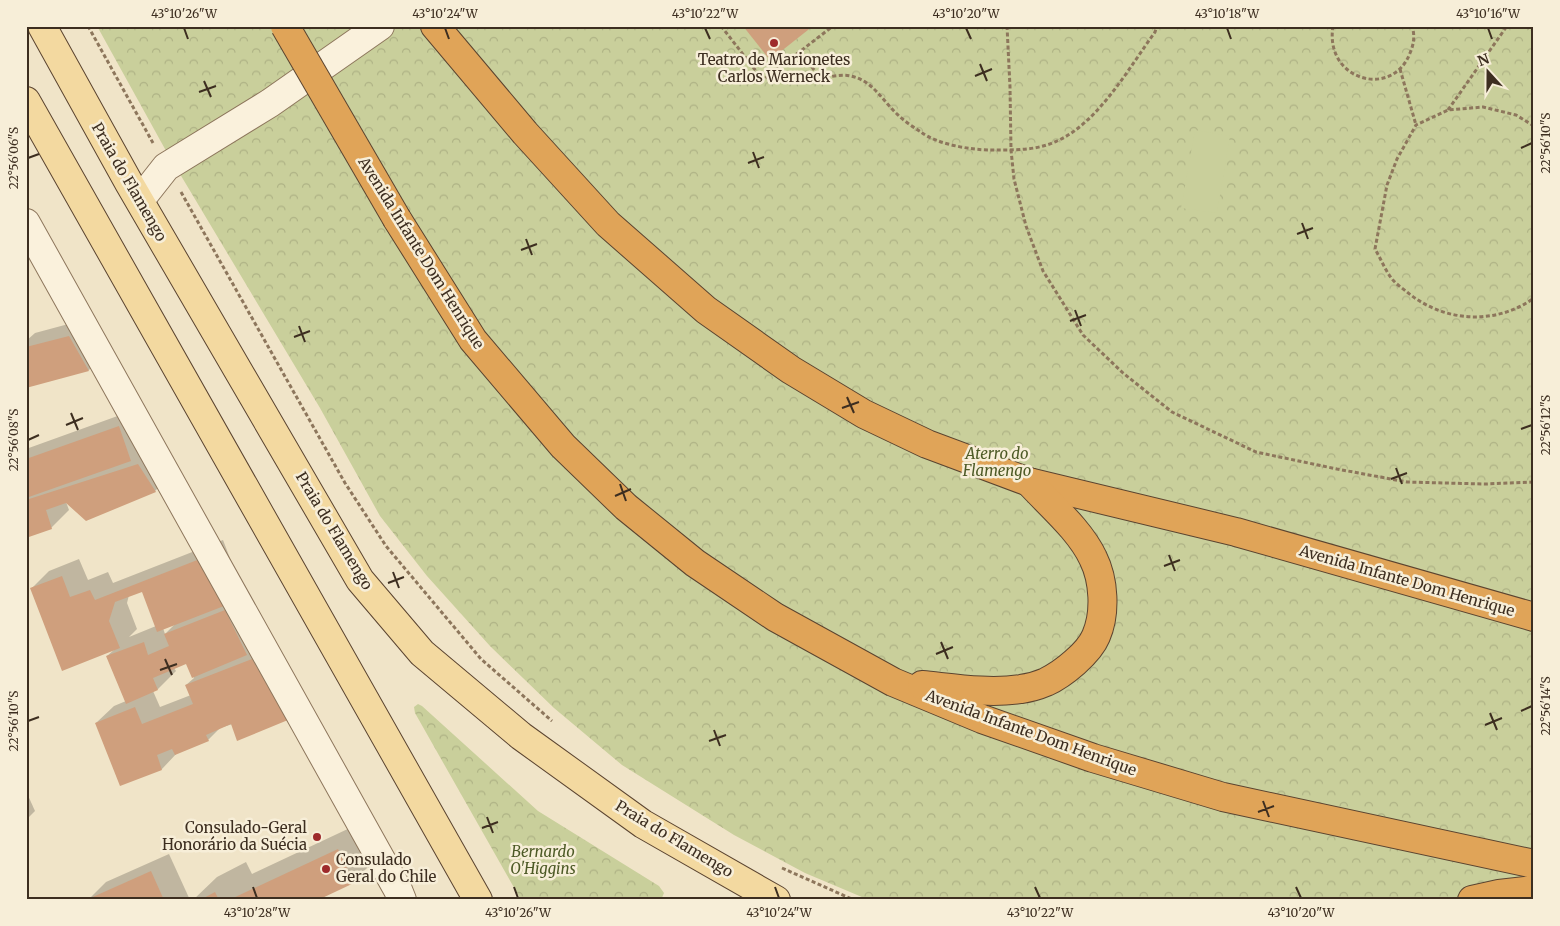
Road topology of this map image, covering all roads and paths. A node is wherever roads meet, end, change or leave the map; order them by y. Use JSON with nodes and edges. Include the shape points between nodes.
{"nodes":[{"id":1,"x":42,"y":26,"type":"edge"},
{"id":2,"x":88,"y":26,"type":"edge"},
{"id":3,"x":284,"y":26,"type":"edge"},
{"id":4,"x":380,"y":26,"type":"edge"},
{"id":5,"x":435,"y":26,"type":"edge"},
{"id":6,"x":721,"y":26,"type":"edge"},
{"id":7,"x":832,"y":26,"type":"edge"},
{"id":8,"x":1007,"y":26,"type":"edge"},
{"id":9,"x":1157,"y":26,"type":"edge"},
{"id":10,"x":1333,"y":26,"type":"edge"},
{"id":11,"x":1412,"y":26,"type":"edge"},
{"id":12,"x":1506,"y":26,"type":"edge"},
{"id":13,"x":1526,"y":26,"type":"edge"},
{"id":14,"x":1534,"y":31,"type":"edge"},
{"id":15,"x":799,"y":52,"type":"junction"},
{"id":16,"x":1400,"y":69,"type":"junction"},
{"id":17,"x":26,"y":102,"type":"edge"},
{"id":18,"x":1448,"y":110,"type":"junction"},
{"id":19,"x":1416,"y":125,"type":"junction"},
{"id":20,"x":1534,"y":126,"type":"edge"},
{"id":21,"x":1011,"y":150,"type":"junction"},
{"id":22,"x":166,"y":166,"type":"junction"},
{"id":23,"x":140,"y":200,"type":"junction"},
{"id":24,"x":26,"y":223,"type":"edge"},
{"id":25,"x":1534,"y":298,"type":"edge"},
{"id":26,"x":1029,"y":482,"type":"junction"},
{"id":27,"x":1534,"y":482,"type":"edge"},
{"id":28,"x":1534,"y":617,"type":"edge"},
{"id":29,"x":893,"y":682,"type":"junction"},
{"id":30,"x":559,"y":727,"type":"dead end"},
{"id":31,"x":1534,"y":864,"type":"edge"},
{"id":32,"x":778,"y":866,"type":"dead end"},
{"id":33,"x":1534,"y":890,"type":"edge"},
{"id":34,"x":392,"y":896,"type":"edge"},
{"id":35,"x":478,"y":900,"type":"edge"},
{"id":36,"x":776,"y":900,"type":"edge"},
{"id":37,"x":854,"y":900,"type":"edge"},
{"id":38,"x":1472,"y":900,"type":"edge"}],
"edges":[{"from":1,"to":23,"type":"main road","name":"Praia do Flamengo"},
{"from":2,"to":22,"type":"path"},
{"from":3,"to":29,"type":"highway","name":"Avenida Infante Dom Henrique","bridge":true,"via":[[397,219],[473,340],[563,446],[626,507],[695,563],[775,617]]},
{"from":4,"to":22,"type":"street","via":[[270,103]]},
{"from":5,"to":26,"type":"highway","name":"Avenida Infante Dom Henrique","via":[[525,133],[608,224],[706,310],[791,370],[864,414],[927,444]]},
{"from":6,"to":15,"type":"path","via":[[763,80]]},
{"from":7,"to":15,"type":"path"},
{"from":8,"to":21,"type":"path"},
{"from":9,"to":21,"type":"path","via":[[1105,101],[1082,124],[1057,141],[1031,149]]},
{"from":10,"to":16,"type":"path","via":[[1333,52],[1349,72],[1373,79]]},
{"from":11,"to":16,"type":"path","via":[[1414,44]]},
{"from":12,"to":18,"type":"path"},
{"from":13,"to":14,"type":"path"},
{"from":15,"to":21,"type":"path","via":[[821,78],[850,75],[868,83],[897,114],[923,134],[954,146]]},
{"from":16,"to":19,"type":"path"},
{"from":17,"to":35,"type":"main road"},
{"from":18,"to":19,"type":"path"},
{"from":18,"to":20,"type":"path","via":[[1482,107],[1516,115]]},
{"from":19,"to":25,"type":"path","via":[[1397,159],[1387,186],[1375,249],[1393,280],[1419,302],[1452,316],[1487,317],[1521,308]]},
{"from":21,"to":27,"type":"path","via":[[1014,179],[1026,226],[1043,271],[1083,335],[1123,373],[1172,412],[1256,452],[1337,469],[1407,482]]},
{"from":22,"to":23,"type":"street"},
{"from":22,"to":30,"type":"path","via":[[345,483],[386,546],[481,659]]},
{"from":23,"to":36,"type":"main road","name":"Praia do Flamengo","via":[[360,580],[422,653],[521,736],[643,824]]},
{"from":24,"to":34,"type":"street"},
{"from":26,"to":28,"type":"highway","name":"Avenida Infante Dom Henrique","via":[[1236,532]]},
{"from":26,"to":29,"type":"highway","via":[[1078,535],[1093,557],[1100,578],[1102,612],[1096,637],[1081,657],[1063,672],[1046,682],[1020,689],[992,691]]},
{"from":29,"to":31,"type":"highway","name":"Avenida Infante Dom Henrique","via":[[1093,758],[1223,797]]},
{"from":32,"to":37,"type":"path"},
{"from":33,"to":38,"type":"highway"}]}
